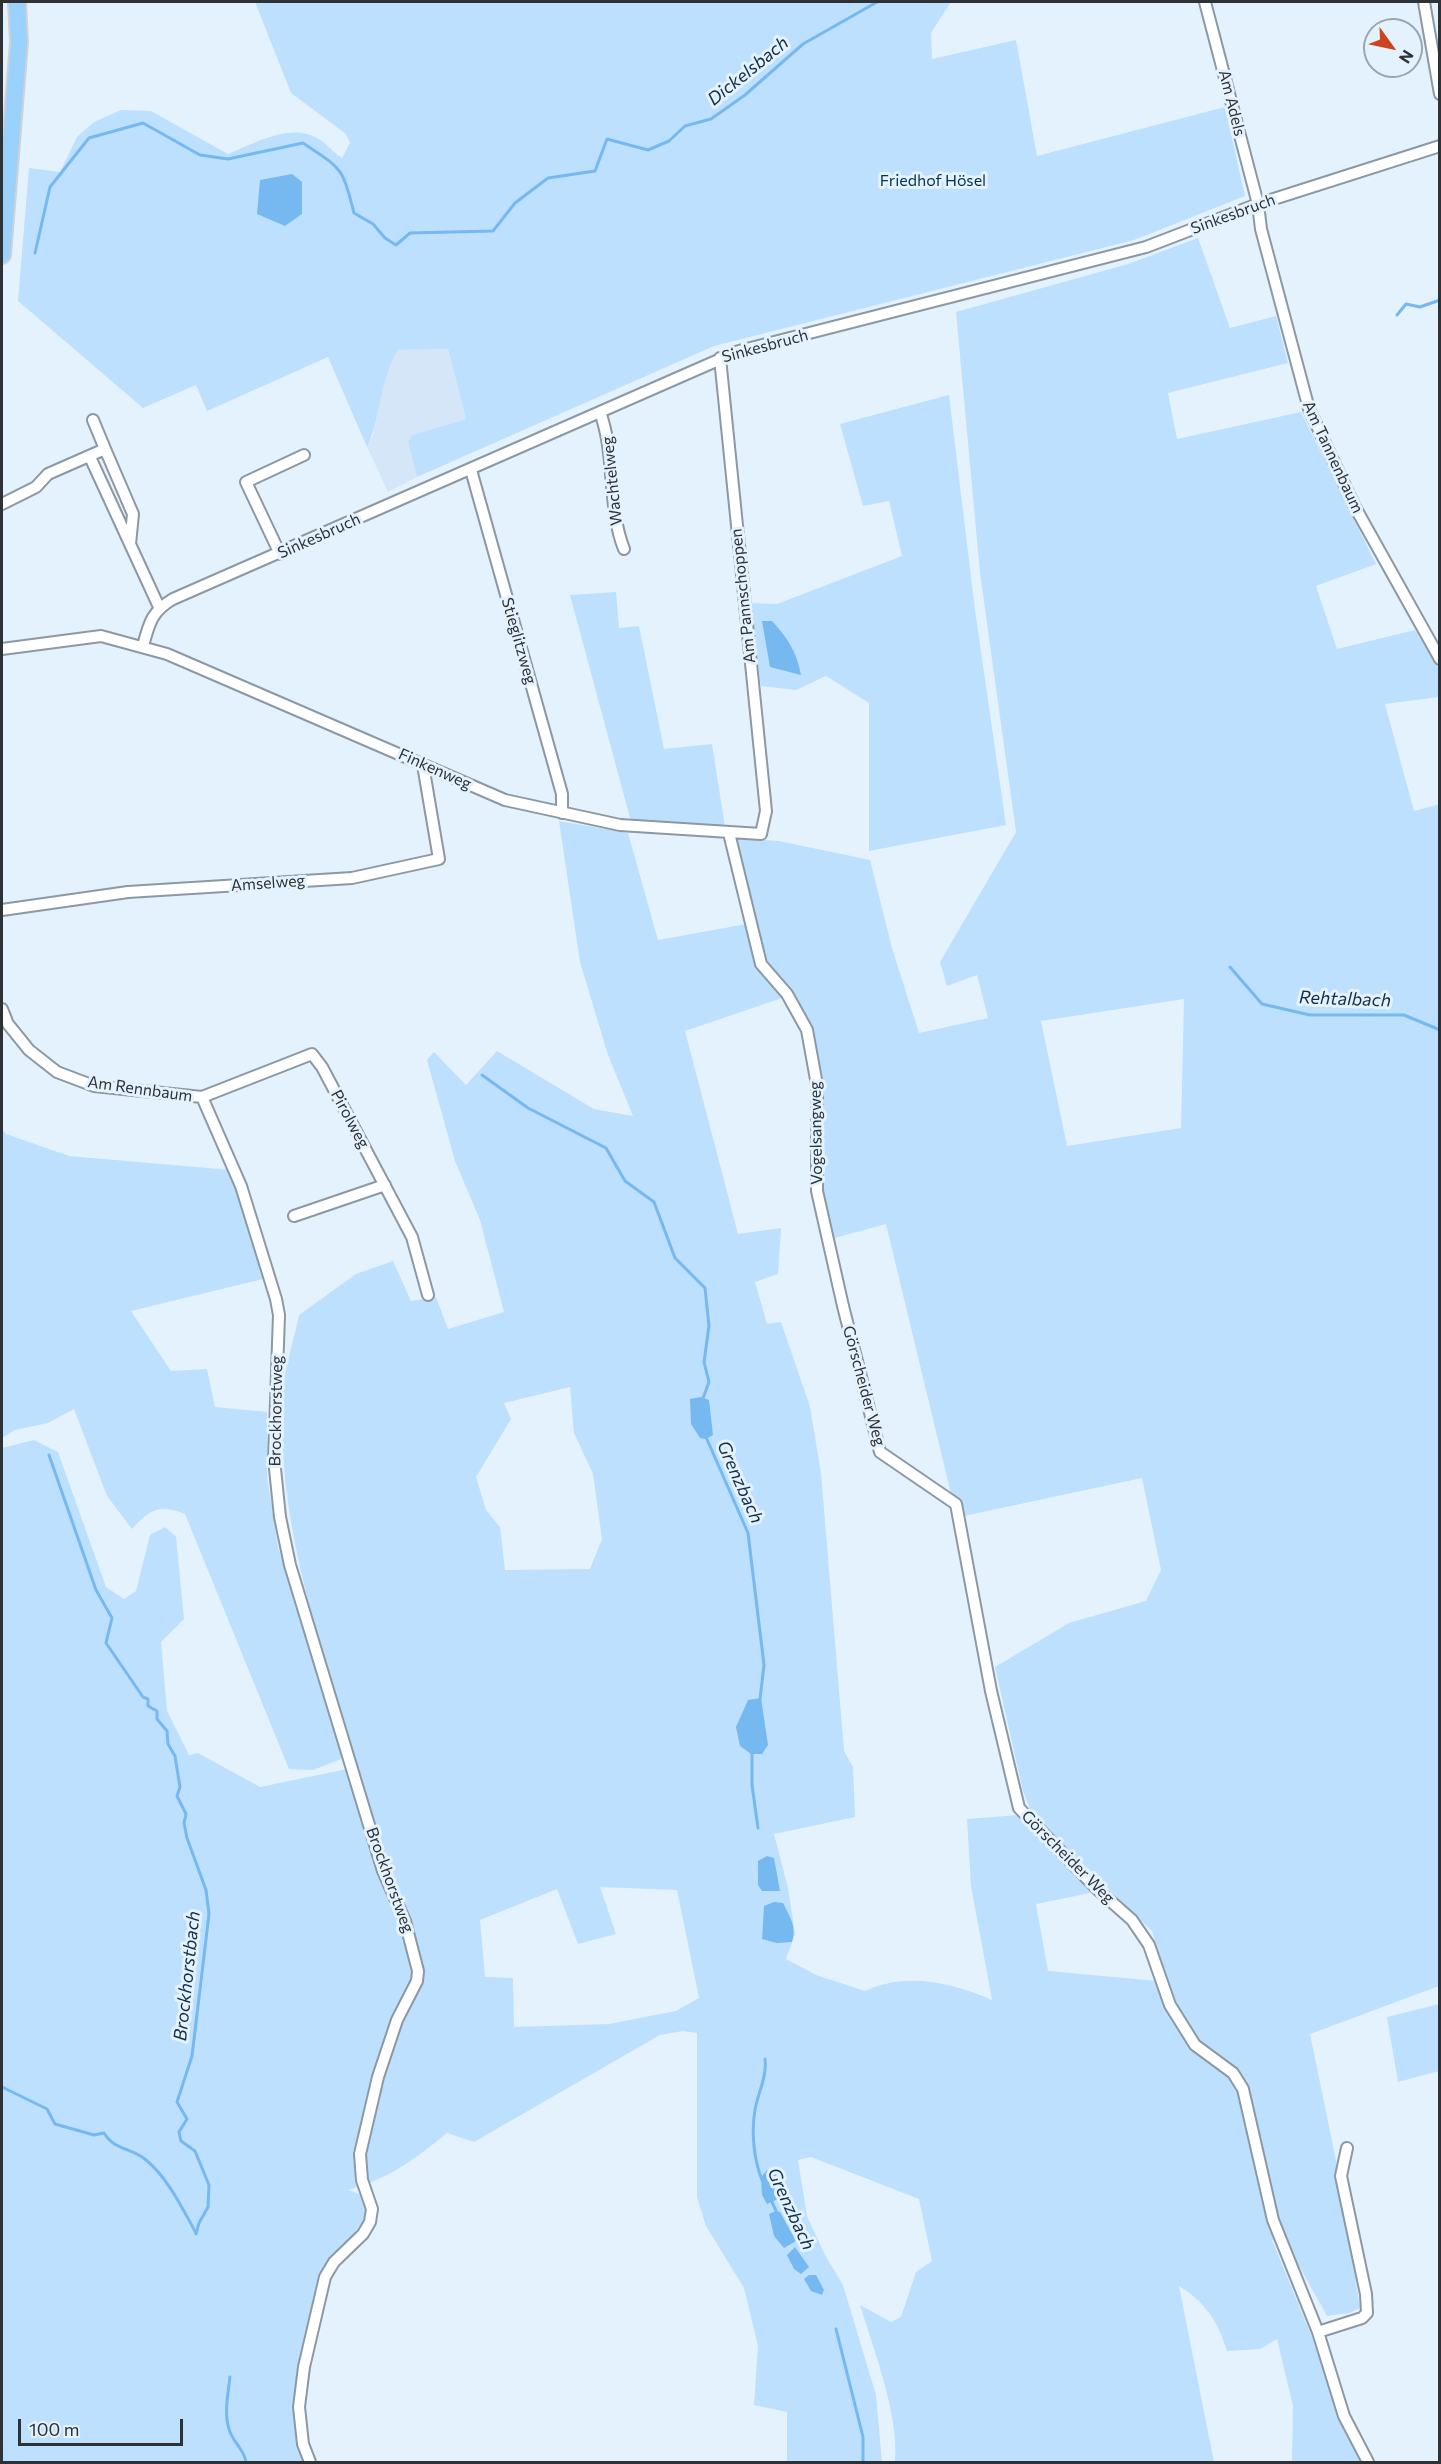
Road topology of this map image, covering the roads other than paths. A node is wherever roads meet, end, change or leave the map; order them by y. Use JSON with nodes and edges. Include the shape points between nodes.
{"nodes":[{"id":1,"x":17,"y":2,"type":"edge"},
{"id":2,"x":28,"y":2,"type":"edge"},
{"id":3,"x":1205,"y":2,"type":"edge"},
{"id":4,"x":1424,"y":2,"type":"edge"},
{"id":5,"x":19,"y":42,"type":"junction"},
{"id":6,"x":1440,"y":94,"type":"edge"},
{"id":7,"x":1440,"y":146,"type":"edge"},
{"id":8,"x":1258,"y":204,"type":"junction"},
{"id":9,"x":2,"y":255,"type":"edge"},
{"id":10,"x":720,"y":358,"type":"junction"},
{"id":11,"x":600,"y":412,"type":"junction"},
{"id":12,"x":93,"y":420,"type":"dead end"},
{"id":13,"x":105,"y":449,"type":"junction"},
{"id":14,"x":304,"y":455,"type":"dead end"},
{"id":15,"x":90,"y":457,"type":"junction"},
{"id":16,"x":471,"y":470,"type":"junction"},
{"id":17,"x":2,"y":504,"type":"edge"},
{"id":18,"x":130,"y":544,"type":"junction"},
{"id":19,"x":624,"y":549,"type":"dead end"},
{"id":20,"x":280,"y":554,"type":"junction"},
{"id":21,"x":159,"y":607,"type":"junction"},
{"id":22,"x":143,"y":646,"type":"junction"},
{"id":23,"x":2,"y":649,"type":"edge"},
{"id":24,"x":1440,"y":659,"type":"edge"},
{"id":25,"x":423,"y":765,"type":"junction"},
{"id":26,"x":562,"y":813,"type":"junction"},
{"id":27,"x":729,"y":833,"type":"junction"},
{"id":28,"x":761,"y":834,"type":"joint"},
{"id":29,"x":2,"y":910,"type":"edge"},
{"id":30,"x":2,"y":1009,"type":"edge"},
{"id":31,"x":312,"y":1054,"type":"joint"},
{"id":32,"x":202,"y":1096,"type":"junction"},
{"id":33,"x":385,"y":1185,"type":"junction"},
{"id":34,"x":294,"y":1216,"type":"dead end"},
{"id":35,"x":271,"y":1278,"type":"joint"},
{"id":36,"x":428,"y":1295,"type":"dead end"},
{"id":37,"x":843,"y":1306,"type":"joint"},
{"id":38,"x":1347,"y":2148,"type":"dead end"},
{"id":39,"x":1318,"y":2332,"type":"junction"},
{"id":40,"x":310,"y":2463,"type":"edge"},
{"id":41,"x":1368,"y":2463,"type":"edge"}],
"edges":[{"from":1,"to":5,"type":"main road"},
{"from":2,"to":5,"type":"main road"},
{"from":3,"to":8,"type":"street","name":"Am Adels"},
{"from":4,"to":6,"type":"street"},
{"from":5,"to":9,"type":"main road"},
{"from":7,"to":8,"type":"street","name":"Sinkesbruch"},
{"from":8,"to":10,"type":"street","name":"Sinkesbruch","via":[[1146,247]]},
{"from":8,"to":24,"type":"street","name":"Am Tannenbaum","via":[[1261,229],[1309,408],[1355,507]]},
{"from":10,"to":11,"type":"street","name":"Sinkesbruch"},
{"from":10,"to":28,"type":"street","name":"Am Pannschoppen","via":[[766,811]]},
{"from":11,"to":16,"type":"street","name":"Sinkesbruch"},
{"from":11,"to":19,"type":"street","name":"Wachtelweg","via":[[608,435],[618,534]]},
{"from":12,"to":13,"type":"street"},
{"from":13,"to":15,"type":"street"},
{"from":13,"to":18,"type":"street","via":[[133,514]]},
{"from":14,"to":20,"type":"street","via":[[246,482]]},
{"from":15,"to":17,"type":"street","via":[[48,474],[36,488]]},
{"from":15,"to":18,"type":"street"},
{"from":16,"to":20,"type":"street","name":"Sinkesbruch"},
{"from":16,"to":26,"type":"street","name":"Stieglitzweg","via":[[562,794]]},
{"from":18,"to":21,"type":"street"},
{"from":20,"to":21,"type":"street","name":"Sinkesbruch"},
{"from":21,"to":22,"type":"street","via":[[151,617]]},
{"from":22,"to":23,"type":"street","name":"Finkenweg","via":[[89,636]]},
{"from":22,"to":25,"type":"street","name":"Finkenweg"},
{"from":25,"to":26,"type":"street","name":"Finkenweg","via":[[505,800]]},
{"from":25,"to":29,"type":"street","name":"Amselweg","via":[[439,859],[352,878],[128,892]]},
{"from":26,"to":27,"type":"street","name":"Finkenweg","via":[[620,825]]},
{"from":27,"to":28,"type":"street","name":"Finkenweg"},
{"from":27,"to":37,"type":"street","name":"Vogelsangweg","via":[[762,964],[787,994],[807,1030],[817,1085],[817,1191]]},
{"from":30,"to":32,"type":"street","name":"Am Rennbaum","via":[[8,1024],[29,1050],[57,1072],[94,1086]]},
{"from":31,"to":32,"type":"street","name":"Am Rennbaum"},
{"from":31,"to":33,"type":"street","name":"Pirolweg"},
{"from":32,"to":35,"type":"street","name":"Am Rennbaum","via":[[241,1186]]},
{"from":33,"to":34,"type":"street"},
{"from":33,"to":36,"type":"street","name":"Pirolweg","via":[[412,1237]]},
{"from":35,"to":40,"type":"street","name":"Brockhorstweg","via":[[279,1315],[275,1484],[288,1556],[383,1871],[405,1921],[418,1971],[378,2078],[360,2154],[362,2180],[372,2209],[370,2222],[325,2277],[304,2367],[299,2407],[303,2444]]},
{"from":37,"to":39,"type":"street","name":"Görscheider Weg","via":[[880,1452],[956,1504],[991,1691],[1019,1808],[1132,1920],[1149,1945],[1170,2005],[1195,2045],[1233,2073],[1243,2089],[1273,2220]]},
{"from":38,"to":39,"type":"street","via":[[1341,2176],[1368,2313]]},
{"from":39,"to":41,"type":"street","name":"Görscheider Weg","via":[[1344,2416]]}]}
